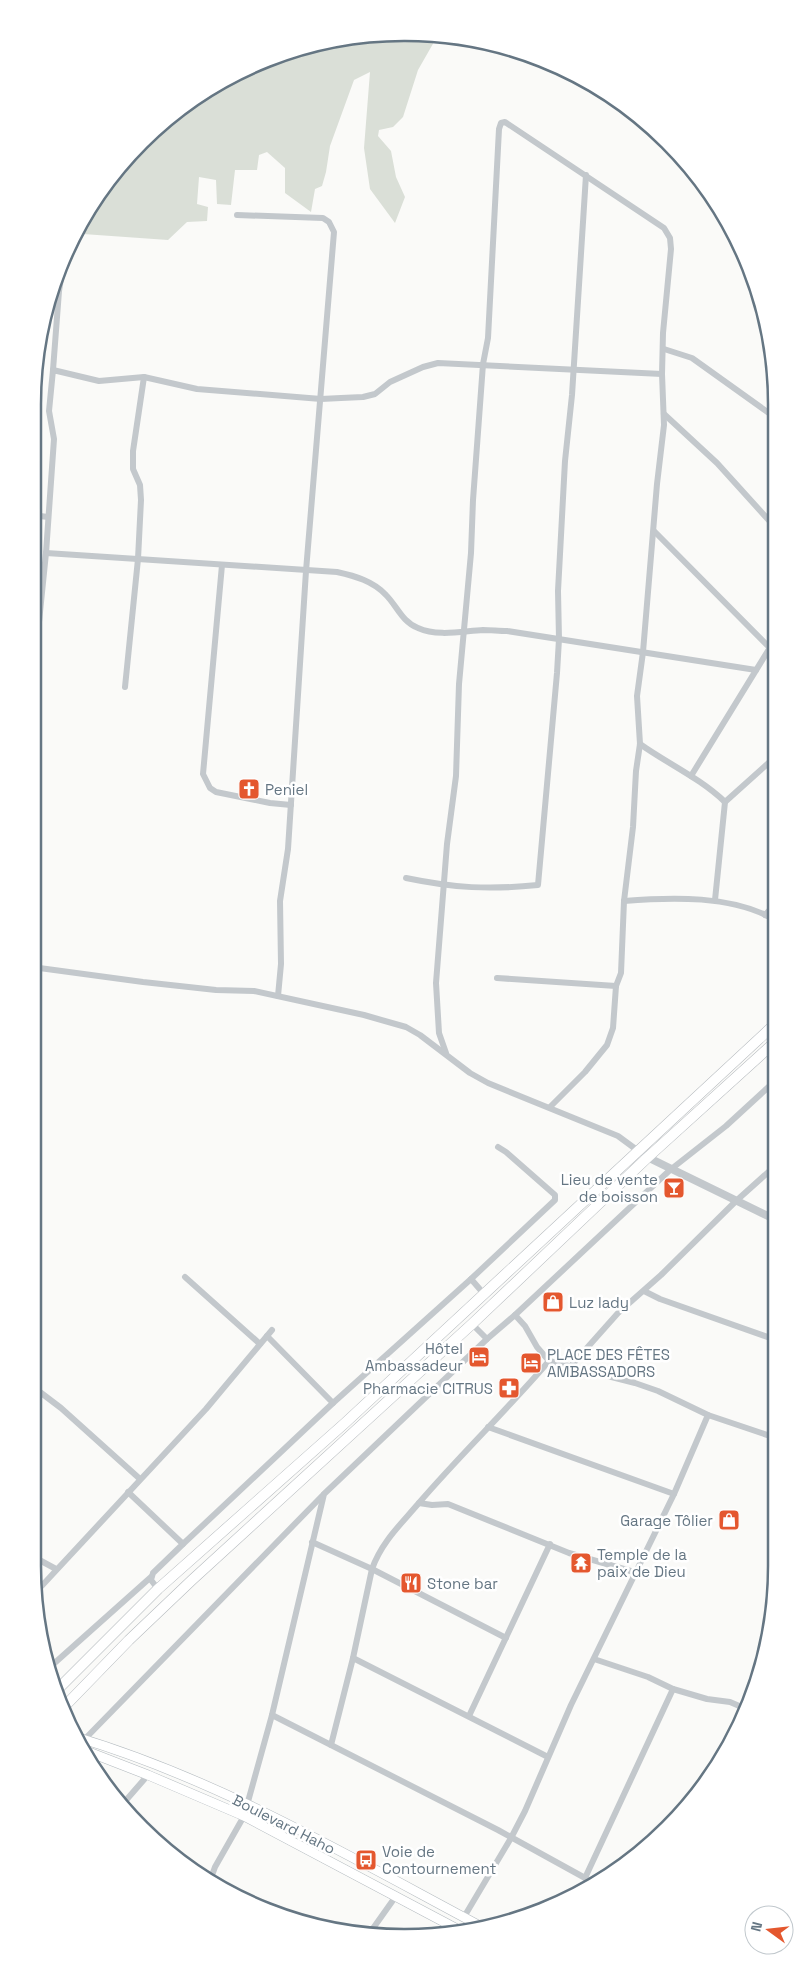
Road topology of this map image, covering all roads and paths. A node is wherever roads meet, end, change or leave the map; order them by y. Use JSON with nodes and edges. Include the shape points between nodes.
{"nodes":[{"id":1,"x":586,"y":175,"type":"junction"},
{"id":2,"x":237,"y":215,"type":"dead end"},
{"id":3,"x":59,"y":295,"type":"edge"},
{"id":4,"x":664,"y":349,"type":"junction"},
{"id":5,"x":483,"y":364,"type":"junction"},
{"id":6,"x":53,"y":370,"type":"junction"},
{"id":7,"x":573,"y":370,"type":"junction"},
{"id":8,"x":662,"y":374,"type":"junction"},
{"id":9,"x":144,"y":377,"type":"junction"},
{"id":10,"x":321,"y":399,"type":"junction"},
{"id":11,"x":768,"y":412,"type":"edge"},
{"id":12,"x":664,"y":414,"type":"junction"},
{"id":13,"x":41,"y":517,"type":"edge"},
{"id":14,"x":48,"y":518,"type":"junction"},
{"id":15,"x":768,"y":519,"type":"edge"},
{"id":16,"x":654,"y":531,"type":"junction"},
{"id":17,"x":46,"y":553,"type":"junction"},
{"id":18,"x":138,"y":559,"type":"junction"},
{"id":19,"x":222,"y":565,"type":"junction"},
{"id":20,"x":306,"y":570,"type":"junction"},
{"id":21,"x":41,"y":596,"type":"edge"},
{"id":22,"x":465,"y":632,"type":"junction"},
{"id":23,"x":560,"y":639,"type":"junction"},
{"id":24,"x":768,"y":642,"type":"edge"},
{"id":25,"x":643,"y":652,"type":"junction"},
{"id":26,"x":768,"y":654,"type":"edge"},
{"id":27,"x":756,"y":670,"type":"junction"},
{"id":28,"x":125,"y":687,"type":"dead end"},
{"id":29,"x":640,"y":744,"type":"junction"},
{"id":30,"x":768,"y":763,"type":"edge"},
{"id":31,"x":691,"y":776,"type":"junction"},
{"id":32,"x":725,"y":802,"type":"junction"},
{"id":33,"x":291,"y":805,"type":"junction"},
{"id":34,"x":406,"y":878,"type":"dead end"},
{"id":35,"x":445,"y":886,"type":"junction"},
{"id":36,"x":716,"y":900,"type":"junction"},
{"id":37,"x":624,"y":901,"type":"junction"},
{"id":38,"x":768,"y":912,"type":"edge"},
{"id":39,"x":765,"y":915,"type":"junction"},
{"id":40,"x":768,"y":916,"type":"edge"},
{"id":41,"x":41,"y":968,"type":"edge"},
{"id":42,"x":497,"y":978,"type":"dead end"},
{"id":43,"x":616,"y":986,"type":"junction"},
{"id":44,"x":278,"y":996,"type":"junction"},
{"id":45,"x":768,"y":1030,"type":"edge"},
{"id":46,"x":768,"y":1048,"type":"edge"},
{"id":47,"x":446,"y":1053,"type":"junction"},
{"id":48,"x":768,"y":1087,"type":"edge"},
{"id":49,"x":550,"y":1107,"type":"junction"},
{"id":50,"x":498,"y":1147,"type":"dead end"},
{"id":51,"x":637,"y":1150,"type":"junction"},
{"id":52,"x":647,"y":1158,"type":"junction"},
{"id":53,"x":670,"y":1170,"type":"junction"},
{"id":54,"x":768,"y":1172,"type":"edge"},
{"id":55,"x":736,"y":1201,"type":"junction"},
{"id":56,"x":768,"y":1216,"type":"edge"},
{"id":57,"x":185,"y":1277,"type":"dead end"},
{"id":58,"x":471,"y":1279,"type":"junction"},
{"id":59,"x":644,"y":1291,"type":"junction"},
{"id":60,"x":484,"y":1294,"type":"junction"},
{"id":61,"x":514,"y":1315,"type":"junction"},
{"id":62,"x":472,"y":1324,"type":"junction"},
{"id":63,"x":272,"y":1330,"type":"dead end"},
{"id":64,"x":267,"y":1336,"type":"junction"},
{"id":65,"x":768,"y":1337,"type":"edge"},
{"id":66,"x":487,"y":1339,"type":"junction"},
{"id":67,"x":260,"y":1344,"type":"junction"},
{"id":68,"x":549,"y":1361,"type":"junction"},
{"id":69,"x":570,"y":1367,"type":"junction"},
{"id":70,"x":41,"y":1393,"type":"edge"},
{"id":71,"x":333,"y":1403,"type":"junction"},
{"id":72,"x":708,"y":1415,"type":"junction"},
{"id":73,"x":488,"y":1427,"type":"junction"},
{"id":74,"x":768,"y":1435,"type":"edge"},
{"id":75,"x":140,"y":1479,"type":"junction"},
{"id":76,"x":128,"y":1492,"type":"junction"},
{"id":77,"x":324,"y":1494,"type":"junction"},
{"id":78,"x":674,"y":1494,"type":"junction"},
{"id":79,"x":419,"y":1503,"type":"junction"},
{"id":80,"x":312,"y":1542,"type":"junction"},
{"id":81,"x":183,"y":1544,"type":"junction"},
{"id":82,"x":550,"y":1544,"type":"junction"},
{"id":83,"x":41,"y":1561,"type":"edge"},
{"id":84,"x":372,"y":1569,"type":"junction"},
{"id":85,"x":56,"y":1570,"type":"junction"},
{"id":86,"x":634,"y":1572,"type":"junction"},
{"id":87,"x":151,"y":1577,"type":"junction"},
{"id":88,"x":42,"y":1586,"type":"edge"},
{"id":89,"x":158,"y":1589,"type":"junction"},
{"id":90,"x":506,"y":1638,"type":"junction"},
{"id":91,"x":353,"y":1658,"type":"junction"},
{"id":92,"x":594,"y":1660,"type":"junction"},
{"id":93,"x":55,"y":1663,"type":"edge"},
{"id":94,"x":62,"y":1685,"type":"edge"},
{"id":95,"x":673,"y":1689,"type":"junction"},
{"id":96,"x":68,"y":1703,"type":"edge"},
{"id":97,"x":739,"y":1706,"type":"edge"},
{"id":98,"x":272,"y":1715,"type":"junction"},
{"id":99,"x":469,"y":1716,"type":"junction"},
{"id":100,"x":84,"y":1736,"type":"edge"},
{"id":101,"x":88,"y":1742,"type":"edge"},
{"id":102,"x":330,"y":1745,"type":"junction"},
{"id":103,"x":94,"y":1754,"type":"edge"},
{"id":104,"x":548,"y":1756,"type":"junction"},
{"id":105,"x":148,"y":1775,"type":"junction"},
{"id":106,"x":208,"y":1786,"type":"junction"},
{"id":107,"x":204,"y":1798,"type":"junction"},
{"id":108,"x":127,"y":1800,"type":"edge"},
{"id":109,"x":247,"y":1804,"type":"junction"},
{"id":110,"x":244,"y":1816,"type":"junction"},
{"id":111,"x":512,"y":1838,"type":"junction"},
{"id":112,"x":212,"y":1874,"type":"edge"},
{"id":113,"x":585,"y":1878,"type":"joint"},
{"id":114,"x":396,"y":1896,"type":"junction"},
{"id":115,"x":464,"y":1917,"type":"junction"},
{"id":116,"x":474,"y":1922,"type":"edge"},
{"id":117,"x":452,"y":1926,"type":"edge"},
{"id":118,"x":374,"y":1927,"type":"edge"}],
"edges":[{"from":1,"to":4,"type":"street","via":[[664,228],[670,238]]},
{"from":1,"to":5,"type":"street","via":[[512,125],[501,123],[488,338]]},
{"from":1,"to":7,"type":"street"},
{"from":2,"to":10,"type":"street","via":[[323,218],[332,227]]},
{"from":3,"to":6,"type":"street"},
{"from":4,"to":8,"type":"street"},
{"from":4,"to":11,"type":"street","via":[[692,358]]},
{"from":5,"to":7,"type":"street"},
{"from":5,"to":10,"type":"street","via":[[438,363],[390,382],[375,394]]},
{"from":5,"to":22,"type":"street"},
{"from":6,"to":9,"type":"street","via":[[99,382]]},
{"from":6,"to":14,"type":"street","via":[[49,411],[54,439]]},
{"from":7,"to":8,"type":"street"},
{"from":7,"to":23,"type":"street","via":[[558,591]]},
{"from":8,"to":12,"type":"street"},
{"from":9,"to":10,"type":"street","via":[[197,389]]},
{"from":9,"to":18,"type":"street","via":[[133,451],[133,469],[142,500]]},
{"from":10,"to":20,"type":"street"},
{"from":12,"to":15,"type":"street","via":[[717,463]]},
{"from":12,"to":16,"type":"street"},
{"from":13,"to":14,"type":"street"},
{"from":14,"to":17,"type":"street"},
{"from":16,"to":24,"type":"street"},
{"from":16,"to":25,"type":"street"},
{"from":17,"to":18,"type":"street"},
{"from":17,"to":21,"type":"street"},
{"from":18,"to":19,"type":"street"},
{"from":18,"to":28,"type":"street"},
{"from":19,"to":20,"type":"street"},
{"from":19,"to":33,"type":"street","via":[[202,774],[216,792]]},
{"from":20,"to":22,"type":"street","via":[[356,576],[372,584],[386,594],[408,623],[419,629]]},
{"from":20,"to":33,"type":"street"},
{"from":22,"to":23,"type":"street","via":[[486,630]]},
{"from":22,"to":35,"type":"street"},
{"from":23,"to":25,"type":"street"},
{"from":23,"to":35,"type":"street","via":[[538,885],[488,889]]},
{"from":25,"to":27,"type":"street"},
{"from":25,"to":29,"type":"street","via":[[637,696]]},
{"from":26,"to":27,"type":"street"},
{"from":27,"to":31,"type":"street"},
{"from":29,"to":31,"type":"street"},
{"from":29,"to":37,"type":"street"},
{"from":30,"to":32,"type":"street"},
{"from":31,"to":32,"type":"street"},
{"from":32,"to":36,"type":"street"},
{"from":33,"to":44,"type":"street","via":[[280,900]]},
{"from":34,"to":35,"type":"street"},
{"from":35,"to":47,"type":"street","via":[[436,984],[439,1033]]},
{"from":36,"to":37,"type":"street","via":[[656,898]]},
{"from":36,"to":39,"type":"street"},
{"from":37,"to":43,"type":"street","via":[[621,973]]},
{"from":38,"to":39,"type":"street"},
{"from":39,"to":40,"type":"street"},
{"from":41,"to":44,"type":"street"},
{"from":42,"to":43,"type":"street"},
{"from":43,"to":49,"type":"street","via":[[613,1028],[607,1045]]},
{"from":44,"to":47,"type":"street","via":[[406,1028]]},
{"from":45,"to":51,"type":"main road"},
{"from":46,"to":52,"type":"main road"},
{"from":47,"to":49,"type":"street","via":[[488,1083]]},
{"from":48,"to":53,"type":"street"},
{"from":49,"to":51,"type":"street","via":[[618,1136]]},
{"from":50,"to":58,"type":"street","via":[[556,1198]]},
{"from":51,"to":52,"type":"street"},
{"from":51,"to":60,"type":"main road"},
{"from":52,"to":53,"type":"street"},
{"from":52,"to":62,"type":"main road"},
{"from":53,"to":55,"type":"street"},
{"from":53,"to":61,"type":"street"},
{"from":54,"to":55,"type":"street"},
{"from":55,"to":56,"type":"street"},
{"from":55,"to":59,"type":"street"},
{"from":57,"to":67,"type":"street"},
{"from":58,"to":60,"type":"street"},
{"from":58,"to":71,"type":"street"},
{"from":59,"to":65,"type":"street"},
{"from":59,"to":69,"type":"street","via":[[618,1313]]},
{"from":60,"to":89,"type":"main road"},
{"from":61,"to":66,"type":"street"},
{"from":61,"to":68,"type":"street"},
{"from":62,"to":66,"type":"street"},
{"from":62,"to":96,"type":"main road","via":[[128,1640]]},
{"from":63,"to":64,"type":"street"},
{"from":64,"to":67,"type":"street"},
{"from":64,"to":71,"type":"street"},
{"from":66,"to":77,"type":"street"},
{"from":67,"to":75,"type":"street","via":[[206,1409]]},
{"from":68,"to":69,"type":"street"},
{"from":68,"to":73,"type":"street"},
{"from":69,"to":72,"type":"street","via":[[635,1382]]},
{"from":70,"to":75,"type":"street"},
{"from":71,"to":81,"type":"street"},
{"from":72,"to":74,"type":"street"},
{"from":72,"to":78,"type":"street"},
{"from":73,"to":78,"type":"street"},
{"from":73,"to":79,"type":"street"},
{"from":75,"to":76,"type":"street"},
{"from":76,"to":81,"type":"street"},
{"from":76,"to":85,"type":"street"},
{"from":77,"to":80,"type":"street"},
{"from":77,"to":100,"type":"street"},
{"from":78,"to":86,"type":"street"},
{"from":79,"to":82,"type":"street","via":[[448,1504]]},
{"from":79,"to":84,"type":"street","via":[[384,1544]]},
{"from":80,"to":84,"type":"street"},
{"from":80,"to":98,"type":"street"},
{"from":81,"to":87,"type":"street"},
{"from":82,"to":86,"type":"street","via":[[569,1553]]},
{"from":82,"to":90,"type":"street"},
{"from":83,"to":85,"type":"street"},
{"from":84,"to":90,"type":"street"},
{"from":84,"to":91,"type":"street"},
{"from":85,"to":88,"type":"street"},
{"from":86,"to":92,"type":"street"},
{"from":87,"to":89,"type":"street"},
{"from":87,"to":93,"type":"street"},
{"from":89,"to":94,"type":"main road"},
{"from":90,"to":99,"type":"street"},
{"from":91,"to":99,"type":"street"},
{"from":91,"to":102,"type":"street"},
{"from":92,"to":95,"type":"street","via":[[648,1677]]},
{"from":92,"to":104,"type":"street"},
{"from":95,"to":97,"type":"street"},
{"from":95,"to":113,"type":"street"},
{"from":98,"to":102,"type":"street"},
{"from":98,"to":109,"type":"street"},
{"from":99,"to":104,"type":"street"},
{"from":101,"to":106,"type":"main road","name":"Boulevard Haho","via":[[159,1765]]},
{"from":102,"to":111,"type":"street"},
{"from":103,"to":105,"type":"main road","name":"Boulevard Haho"},
{"from":104,"to":111,"type":"street"},
{"from":105,"to":107,"type":"main road","name":"Boulevard Haho"},
{"from":105,"to":108,"type":"street"},
{"from":106,"to":107,"type":"main road"},
{"from":106,"to":109,"type":"main road","name":"Boulevard Haho"},
{"from":107,"to":110,"type":"main road","name":"Boulevard Haho"},
{"from":109,"to":110,"type":"street"},
{"from":109,"to":115,"type":"main road","name":"Boulevard Haho"},
{"from":110,"to":112,"type":"street"},
{"from":110,"to":114,"type":"main road","name":"Boulevard Haho"},
{"from":111,"to":113,"type":"street"},
{"from":111,"to":115,"type":"street"},
{"from":114,"to":117,"type":"main road","name":"Boulevard Haho"},
{"from":114,"to":118,"type":"street"},
{"from":115,"to":116,"type":"main road","name":"Boulevard Haho"}]}
